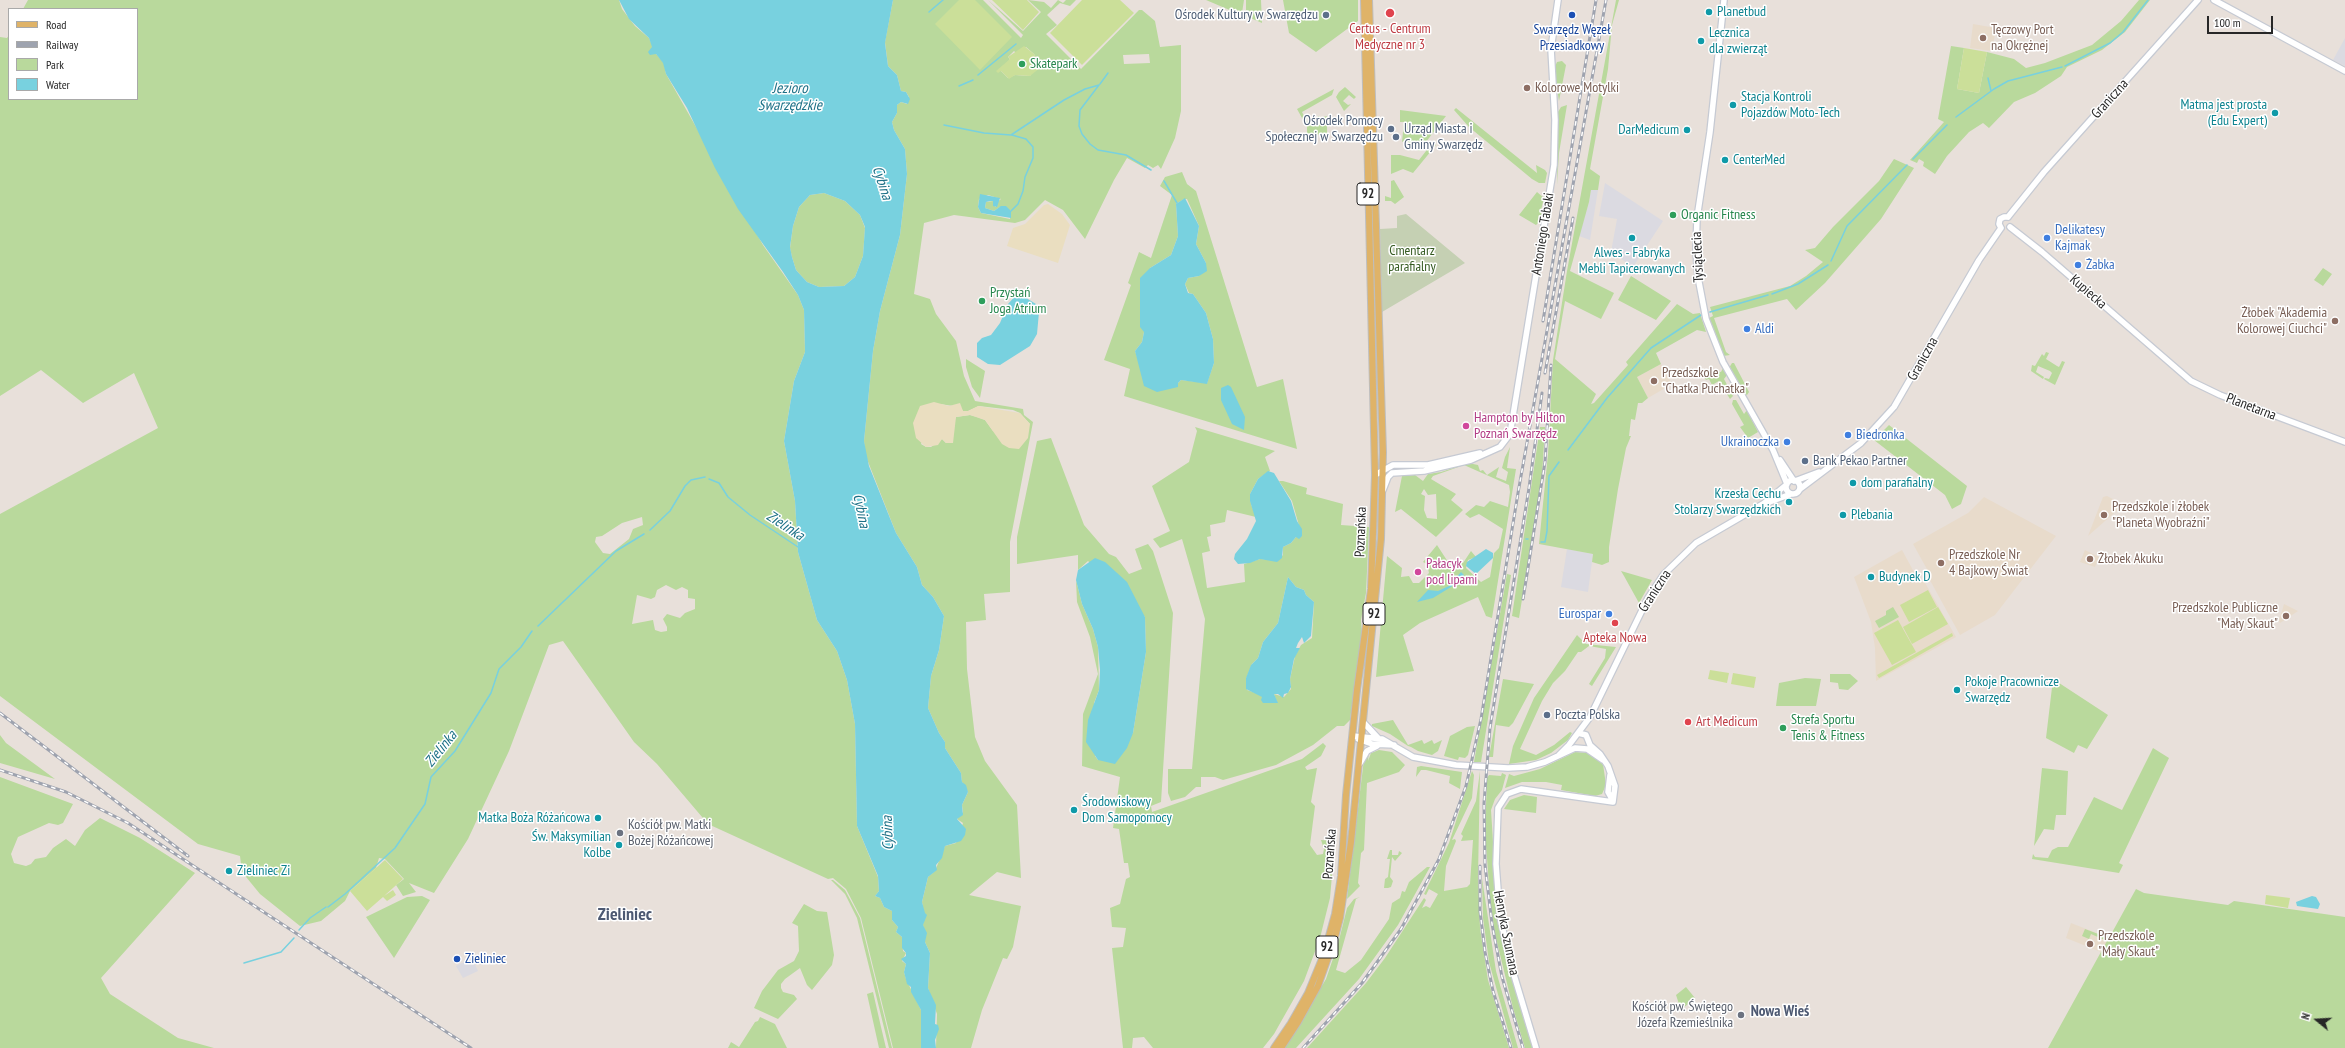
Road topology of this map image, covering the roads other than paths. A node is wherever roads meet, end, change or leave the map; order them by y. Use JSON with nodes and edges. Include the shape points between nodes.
{"nodes":[{"id":1,"x":1364,"y":0,"type":"edge"},
{"id":2,"x":1369,"y":0,"type":"edge"},
{"id":3,"x":1558,"y":0,"type":"edge"},
{"id":4,"x":1724,"y":0,"type":"edge"},
{"id":5,"x":2198,"y":0,"type":"edge"},
{"id":6,"x":2214,"y":0,"type":"edge"},
{"id":7,"x":2345,"y":71,"type":"edge"},
{"id":8,"x":2008,"y":217,"type":"junction"},
{"id":9,"x":2010,"y":227,"type":"junction"},
{"id":10,"x":2001,"y":228,"type":"junction"},
{"id":11,"x":2165,"y":360,"type":"joint"},
{"id":12,"x":2345,"y":442,"type":"edge"},
{"id":13,"x":1773,"y":450,"type":"junction"},
{"id":14,"x":1486,"y":453,"type":"junction"},
{"id":15,"x":1383,"y":456,"type":"junction"},
{"id":16,"x":1393,"y":465,"type":"junction"},
{"id":17,"x":1383,"y":470,"type":"junction"},
{"id":18,"x":1822,"y":470,"type":"junction"},
{"id":19,"x":1392,"y":473,"type":"junction"},
{"id":20,"x":1375,"y":475,"type":"junction"},
{"id":21,"x":1794,"y":481,"type":"junction"},
{"id":22,"x":1787,"y":484,"type":"junction"},
{"id":23,"x":1800,"y":489,"type":"junction"},
{"id":24,"x":1383,"y":490,"type":"junction"},
{"id":25,"x":1791,"y":494,"type":"junction"},
{"id":26,"x":1763,"y":504,"type":"junction"},
{"id":27,"x":1590,"y":717,"type":"junction"},
{"id":28,"x":1364,"y":723,"type":"junction"},
{"id":29,"x":1578,"y":733,"type":"junction"},
{"id":30,"x":1352,"y":736,"type":"junction"},
{"id":31,"x":1378,"y":738,"type":"junction"},
{"id":32,"x":1588,"y":738,"type":"junction"},
{"id":33,"x":1362,"y":739,"type":"junction"},
{"id":34,"x":1573,"y":739,"type":"junction"},
{"id":35,"x":1383,"y":745,"type":"junction"},
{"id":36,"x":1395,"y":745,"type":"junction"},
{"id":37,"x":1580,"y":748,"type":"junction"},
{"id":38,"x":1559,"y":755,"type":"junction"},
{"id":39,"x":1603,"y":760,"type":"junction"},
{"id":40,"x":1359,"y":764,"type":"junction"},
{"id":41,"x":1611,"y":773,"type":"junction"},
{"id":42,"x":1608,"y":792,"type":"junction"},
{"id":43,"x":1599,"y":800,"type":"junction"},
{"id":44,"x":1613,"y":802,"type":"junction"},
{"id":45,"x":1274,"y":1048,"type":"edge"},
{"id":46,"x":1281,"y":1048,"type":"edge"},
{"id":47,"x":1536,"y":1048,"type":"edge"}],
"edges":[{"from":1,"to":20,"type":"main road","name":"Poznańska","number":"92"},
{"from":2,"to":15,"type":"main road","name":"Poznańska","number":"92"},
{"from":3,"to":14,"type":"street","name":"Antoniego Tabaki","via":[[1551,49],[1556,139],[1550,192],[1512,429],[1503,445]]},
{"from":4,"to":13,"type":"street","name":"Tysiąclecia","via":[[1710,132],[1697,218],[1697,272],[1705,313],[1720,356]]},
{"from":5,"to":8,"type":"street","name":"Graniczna","via":[[2044,172]]},
{"from":6,"to":7,"type":"street"},
{"from":8,"to":9,"type":"street"},
{"from":8,"to":10,"type":"street","via":[[1999,220]]},
{"from":9,"to":10,"type":"street"},
{"from":9,"to":11,"type":"street","name":"Kupiecka"},
{"from":10,"to":18,"type":"street","name":"Graniczna","via":[[1979,260],[1894,408],[1864,441]]},
{"from":11,"to":12,"type":"street","name":"Planetarna","via":[[2191,381],[2214,393]]},
{"from":13,"to":21,"type":"street","name":"Tysiąclecia"},
{"from":13,"to":22,"type":"street","name":"Tysiąclecia"},
{"from":14,"to":16,"type":"street","name":"Antoniego Tabaki","via":[[1425,465]]},
{"from":14,"to":19,"type":"street","name":"Antoniego Tabaki","via":[[1471,460],[1427,470]]},
{"from":15,"to":16,"type":"street"},
{"from":15,"to":17,"type":"main road","name":"Poznańska","number":"92"},
{"from":16,"to":17,"type":"street","name":"Antoniego Tabaki"},
{"from":17,"to":19,"type":"street","name":"Antoniego Tabaki"},
{"from":17,"to":20,"type":"street","name":"Antoniego Tabaki"},
{"from":17,"to":24,"type":"main road","name":"Poznańska","number":"92"},
{"from":18,"to":21,"type":"street","name":"Graniczna"},
{"from":18,"to":23,"type":"street","name":"Graniczna"},
{"from":19,"to":24,"type":"street"},
{"from":20,"to":30,"type":"main road","name":"Poznańska","number":"92","via":[[1371,589]]},
{"from":21,"to":22,"type":"street"},
{"from":21,"to":23,"type":"street"},
{"from":22,"to":25,"type":"street","via":[[1787,491]]},
{"from":22,"to":26,"type":"street","name":"Graniczna"},
{"from":23,"to":25,"type":"street"},
{"from":24,"to":28,"type":"main road","name":"Poznańska","number":"92"},
{"from":25,"to":26,"type":"street","name":"Graniczna"},
{"from":26,"to":27,"type":"street","name":"Graniczna","via":[[1696,543],[1664,574],[1648,598]]},
{"from":27,"to":29,"type":"street","name":"Graniczna"},
{"from":27,"to":32,"type":"street","name":"Graniczna"},
{"from":28,"to":31,"type":"street"},
{"from":28,"to":33,"type":"main road","name":"Poznańska","number":"92"},
{"from":29,"to":32,"type":"street"},
{"from":29,"to":34,"type":"street"},
{"from":30,"to":33,"type":"street"},
{"from":30,"to":45,"type":"main road","name":"Poznańska","number":"92","via":[[1341,876],[1332,928],[1308,993]]},
{"from":31,"to":33,"type":"street"},
{"from":31,"to":36,"type":"street"},
{"from":32,"to":37,"type":"street","via":[[1587,745]]},
{"from":32,"to":39,"type":"street","via":[[1590,745]]},
{"from":33,"to":35,"type":"street"},
{"from":33,"to":40,"type":"main road","name":"Poznańska","number":"92"},
{"from":34,"to":37,"type":"street","via":[[1574,744]]},
{"from":34,"to":38,"type":"street"},
{"from":35,"to":36,"type":"street"},
{"from":35,"to":40,"type":"street","via":[[1367,750]]},
{"from":36,"to":38,"type":"street","via":[[1410,756],[1424,760],[1500,768],[1528,767]]},
{"from":37,"to":38,"type":"street"},
{"from":37,"to":39,"type":"street"},
{"from":39,"to":41,"type":"street"},
{"from":40,"to":46,"type":"main road","name":"Poznańska","number":"92","via":[[1348,864],[1337,931],[1311,1000]]},
{"from":41,"to":42,"type":"street"},
{"from":41,"to":44,"type":"street","via":[[1614,786]]},
{"from":42,"to":43,"type":"street"},
{"from":42,"to":44,"type":"street"},
{"from":43,"to":44,"type":"street","name":"Henryka Szumana"},
{"from":43,"to":47,"type":"street","name":"Henryka Szumana","via":[[1519,789],[1504,797],[1498,808],[1496,864],[1500,917],[1511,965]]}]}
